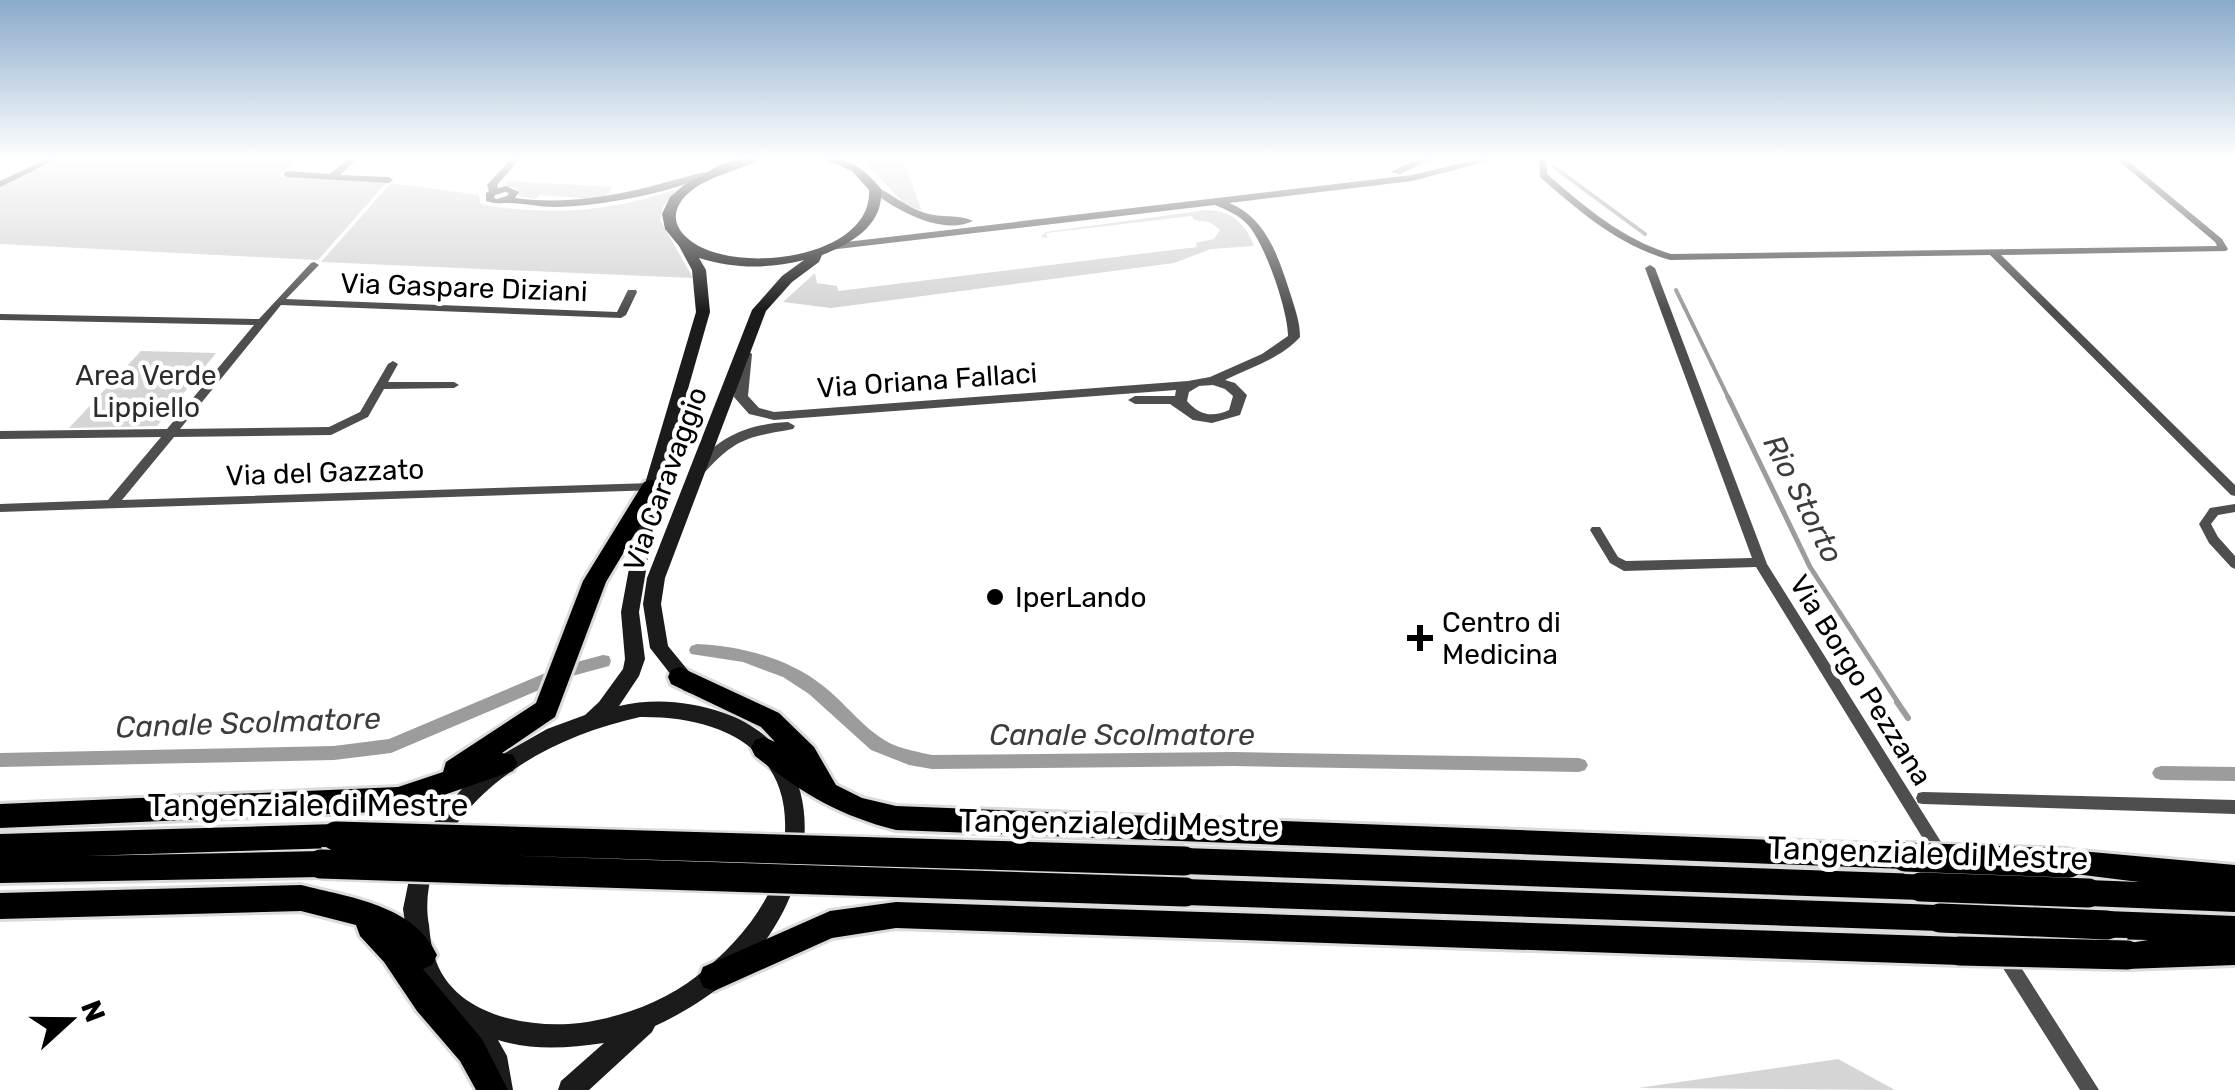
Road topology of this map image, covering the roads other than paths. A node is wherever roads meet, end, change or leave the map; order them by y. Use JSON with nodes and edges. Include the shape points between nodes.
{"nodes":[{"id":1,"x":672,"y":208,"type":"edge"},
{"id":2,"x":874,"y":208,"type":"edge"},
{"id":3,"x":900,"y":208,"type":"edge"},
{"id":4,"x":1080,"y":208,"type":"edge"},
{"id":5,"x":1156,"y":208,"type":"edge"},
{"id":6,"x":1230,"y":208,"type":"edge"},
{"id":7,"x":1250,"y":208,"type":"edge"},
{"id":8,"x":1584,"y":208,"type":"edge"},
{"id":9,"x":2179,"y":208,"type":"edge"},
{"id":10,"x":1247,"y":214,"type":"junction"},
{"id":11,"x":684,"y":244,"type":"junction"},
{"id":12,"x":822,"y":250,"type":"junction"},
{"id":13,"x":1994,"y":254,"type":"junction"},
{"id":14,"x":314,"y":266,"type":"dead end"},
{"id":15,"x":1650,"y":268,"type":"dead end"},
{"id":16,"x":632,"y":292,"type":"dead end"},
{"id":17,"x":278,"y":302,"type":"junction"},
{"id":18,"x":0,"y":317,"type":"edge"},
{"id":19,"x":262,"y":322,"type":"junction"},
{"id":20,"x":750,"y":332,"type":"junction"},
{"id":21,"x":393,"y":364,"type":"dead end"},
{"id":22,"x":1239,"y":365,"type":"junction"},
{"id":23,"x":1213,"y":380,"type":"junction"},
{"id":24,"x":454,"y":385,"type":"dead end"},
{"id":25,"x":380,"y":386,"type":"junction"},
{"id":26,"x":1189,"y":386,"type":"junction"},
{"id":27,"x":1236,"y":390,"type":"junction"},
{"id":28,"x":1183,"y":408,"type":"junction"},
{"id":29,"x":169,"y":434,"type":"junction"},
{"id":30,"x":0,"y":435,"type":"edge"},
{"id":31,"x":691,"y":480,"type":"junction"},
{"id":32,"x":652,"y":487,"type":"junction"},
{"id":33,"x":2235,"y":492,"type":"edge"},
{"id":34,"x":112,"y":504,"type":"junction"},
{"id":35,"x":0,"y":508,"type":"edge"},
{"id":36,"x":2235,"y":508,"type":"edge"},
{"id":37,"x":1596,"y":530,"type":"dead end"},
{"id":38,"x":1760,"y":562,"type":"junction"},
{"id":39,"x":2235,"y":564,"type":"edge"},
{"id":40,"x":680,"y":677,"type":"junction"},
{"id":41,"x":587,"y":720,"type":"junction"},
{"id":42,"x":732,"y":725,"type":"junction"},
{"id":43,"x":764,"y":748,"type":"junction"},
{"id":44,"x":504,"y":763,"type":"junction"},
{"id":45,"x":1923,"y":798,"type":"dead end"},
{"id":46,"x":378,"y":800,"type":"junction"},
{"id":47,"x":841,"y":800,"type":"junction"},
{"id":48,"x":2235,"y":807,"type":"edge"},
{"id":49,"x":0,"y":816,"type":"edge"},
{"id":50,"x":0,"y":846,"type":"edge"},
{"id":51,"x":0,"y":870,"type":"edge"},
{"id":52,"x":2235,"y":878,"type":"edge"},
{"id":53,"x":2235,"y":899,"type":"edge"},
{"id":54,"x":322,"y":902,"type":"junction"},
{"id":55,"x":0,"y":906,"type":"edge"},
{"id":56,"x":2235,"y":930,"type":"edge"},
{"id":57,"x":2235,"y":951,"type":"edge"},
{"id":58,"x":422,"y":956,"type":"junction"},
{"id":59,"x":714,"y":977,"type":"junction"},
{"id":60,"x":456,"y":1005,"type":"junction"},
{"id":61,"x":668,"y":1007,"type":"junction"},
{"id":62,"x":492,"y":1090,"type":"edge"},
{"id":63,"x":501,"y":1090,"type":"edge"},
{"id":64,"x":570,"y":1090,"type":"edge"},
{"id":65,"x":2090,"y":1090,"type":"edge"}],
"edges":[{"from":1,"to":11,"type":"main road","name":"Via Caravaggio","via":[[673,231]]},
{"from":2,"to":12,"type":"main road","name":"Via Caravaggio","via":[[852,234]]},
{"from":3,"to":4,"type":"street","via":[[964,221]]},
{"from":5,"to":12,"type":"street"},
{"from":6,"to":10,"type":"street"},
{"from":7,"to":10,"type":"street"},
{"from":8,"to":13,"type":"street","via":[[1628,242],[1658,254]]},
{"from":9,"to":13,"type":"street","via":[[2222,249]]},
{"from":10,"to":22,"type":"street","via":[[1264,242],[1294,337],[1271,356]]},
{"from":11,"to":12,"type":"main road","via":[[734,261],[784,260]]},
{"from":11,"to":32,"type":"main road","name":"Via Caravaggio","via":[[699,270],[703,312]]},
{"from":12,"to":20,"type":"main road","name":"Via Caravaggio","via":[[767,300]]},
{"from":13,"to":33,"type":"street"},
{"from":14,"to":17,"type":"street"},
{"from":15,"to":38,"type":"street","name":"Via Borgo Pezzana"},
{"from":16,"to":17,"type":"street","name":"Via Gaspare Diziani","via":[[621,315]]},
{"from":17,"to":19,"type":"street"},
{"from":18,"to":19,"type":"street"},
{"from":19,"to":29,"type":"street"},
{"from":20,"to":26,"type":"street","name":"Via Oriana Fallaci","via":[[740,394],[751,409],[774,416]]},
{"from":20,"to":31,"type":"main road","name":"Via Caravaggio"},
{"from":21,"to":25,"type":"street"},
{"from":22,"to":23,"type":"street"},
{"from":22,"to":27,"type":"street"},
{"from":23,"to":26,"type":"street"},
{"from":23,"to":27,"type":"street"},
{"from":24,"to":25,"type":"street"},
{"from":25,"to":29,"type":"street","via":[[364,414],[332,430]]},
{"from":26,"to":28,"type":"street","via":[[1180,396]]},
{"from":27,"to":28,"type":"street","via":[[1239,407],[1228,417],[1200,418]]},
{"from":28,"to":31,"type":"street","name":"Via Oriana Fallaci","via":[[1154,398],[760,428],[722,445]]},
{"from":29,"to":30,"type":"street"},
{"from":29,"to":34,"type":"street"},
{"from":31,"to":40,"type":"main road","name":"Via Caravaggio","via":[[662,554],[652,604],[659,648]]},
{"from":32,"to":34,"type":"street","name":"Via del Gazzato"},
{"from":32,"to":41,"type":"main road","name":"Via Caravaggio","via":[[630,612],[632,671],[606,708]]},
{"from":32,"to":46,"type":"highway","via":[[595,581],[546,710],[454,771]]},
{"from":34,"to":35,"type":"street","name":"Via del Gazzato"},
{"from":36,"to":39,"type":"street","via":[[2214,510],[2205,524]]},
{"from":37,"to":38,"type":"street","via":[[1624,566]]},
{"from":38,"to":65,"type":"street","name":"Via Borgo Pezzana"},
{"from":40,"to":42,"type":"main road","name":"Via Caravaggio"},
{"from":40,"to":47,"type":"highway","via":[[770,720]]},
{"from":41,"to":42,"type":"main road","via":[[665,708]]},
{"from":41,"to":44,"type":"main road"},
{"from":42,"to":43,"type":"main road"},
{"from":43,"to":47,"type":"highway"},
{"from":43,"to":59,"type":"main road","via":[[792,798],[792,862],[768,917]]},
{"from":44,"to":46,"type":"highway"},
{"from":44,"to":58,"type":"main road","via":[[461,804],[430,853],[416,905]]},
{"from":45,"to":48,"type":"street"},
{"from":46,"to":49,"type":"highway"},
{"from":47,"to":52,"type":"highway","bridge":true,"via":[[896,818],[2070,863]]},
{"from":50,"to":53,"type":"highway","name":"Tangenziale di Mestre","bridge":true,"via":[[336,836]]},
{"from":51,"to":56,"type":"highway","name":"Tangenziale di Mestre","bridge":true,"via":[[321,864]]},
{"from":54,"to":55,"type":"highway","via":[[281,897]]},
{"from":54,"to":58,"type":"highway","via":[[372,916]]},
{"from":54,"to":62,"type":"highway","via":[[353,915],[391,946],[428,1003],[470,1044]]},
{"from":57,"to":59,"type":"highway","bridge":true,"via":[[1960,952],[896,915],[830,925]]},
{"from":58,"to":60,"type":"main road"},
{"from":59,"to":61,"type":"main road"},
{"from":60,"to":61,"type":"main road","via":[[502,1030],[560,1037],[622,1026]]},
{"from":60,"to":63,"type":"main road","via":[[487,1040]]},
{"from":61,"to":64,"type":"main road"}]}
